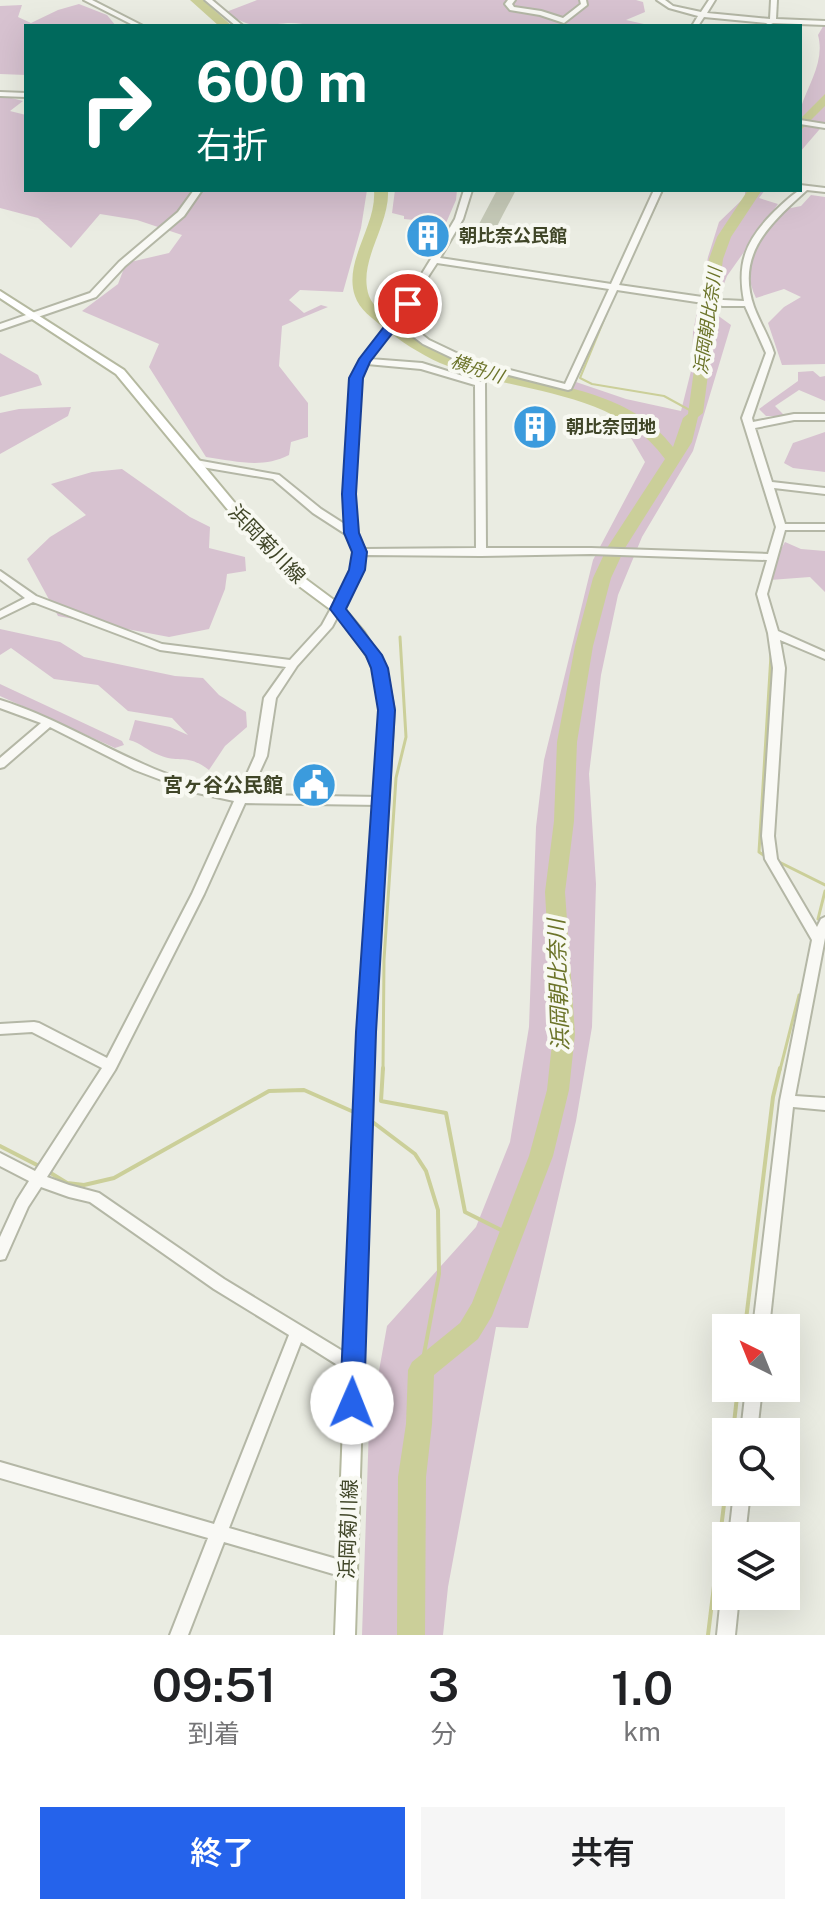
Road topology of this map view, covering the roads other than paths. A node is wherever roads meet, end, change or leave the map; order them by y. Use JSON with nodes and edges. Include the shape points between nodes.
{"nodes":[{"id":1,"x":87,"y":0,"type":"edge"},
{"id":2,"x":208,"y":0,"type":"edge"},
{"id":3,"x":512,"y":0,"type":"edge"},
{"id":4,"x":583,"y":0,"type":"edge"},
{"id":5,"x":660,"y":0,"type":"edge"},
{"id":6,"x":712,"y":0,"type":"edge"},
{"id":7,"x":774,"y":0,"type":"edge"},
{"id":8,"x":702,"y":15,"type":"junction"},
{"id":9,"x":777,"y":20,"type":"junction"},
{"id":10,"x":825,"y":23,"type":"edge"},
{"id":11,"x":136,"y":24,"type":"edge"},
{"id":12,"x":238,"y":24,"type":"edge"},
{"id":13,"x":696,"y":24,"type":"edge"},
{"id":14,"x":770,"y":24,"type":"edge"},
{"id":15,"x":0,"y":94,"type":"edge"},
{"id":16,"x":24,"y":95,"type":"edge"},
{"id":17,"x":802,"y":122,"type":"edge"},
{"id":18,"x":825,"y":126,"type":"edge"},
{"id":19,"x":802,"y":187,"type":"edge"},
{"id":20,"x":825,"y":190,"type":"edge"},
{"id":21,"x":197,"y":192,"type":"edge"},
{"id":22,"x":467,"y":192,"type":"edge"},
{"id":23,"x":657,"y":192,"type":"edge"},
{"id":24,"x":798,"y":192,"type":"edge"},
{"id":25,"x":434,"y":260,"type":"junction"},
{"id":26,"x":616,"y":287,"type":"junction"},
{"id":27,"x":0,"y":294,"type":"edge"},
{"id":28,"x":748,"y":304,"type":"junction"},
{"id":29,"x":34,"y":316,"type":"junction"},
{"id":30,"x":397,"y":319,"type":"junction"},
{"id":31,"x":0,"y":327,"type":"edge"},
{"id":32,"x":364,"y":361,"type":"junction"},
{"id":33,"x":825,"y":417,"type":"edge"},
{"id":34,"x":748,"y":426,"type":"junction"},
{"id":35,"x":196,"y":463,"type":"junction"},
{"id":36,"x":769,"y":485,"type":"junction"},
{"id":37,"x":825,"y":491,"type":"edge"},
{"id":38,"x":781,"y":527,"type":"junction"},
{"id":39,"x":825,"y":527,"type":"edge"},
{"id":40,"x":351,"y":533,"type":"junction"},
{"id":41,"x":360,"y":552,"type":"junction"},
{"id":42,"x":481,"y":553,"type":"junction"},
{"id":43,"x":771,"y":557,"type":"junction"},
{"id":44,"x":0,"y":574,"type":"edge"},
{"id":45,"x":32,"y":598,"type":"junction"},
{"id":46,"x":338,"y":609,"type":"junction"},
{"id":47,"x":0,"y":615,"type":"edge"},
{"id":48,"x":773,"y":633,"type":"junction"},
{"id":49,"x":825,"y":656,"type":"edge"},
{"id":50,"x":293,"y":664,"type":"junction"},
{"id":51,"x":0,"y":704,"type":"edge"},
{"id":52,"x":49,"y":722,"type":"junction"},
{"id":53,"x":0,"y":764,"type":"edge"},
{"id":54,"x":244,"y":799,"type":"junction"},
{"id":55,"x":381,"y":801,"type":"junction"},
{"id":56,"x":825,"y":922,"type":"edge"},
{"id":57,"x":818,"y":940,"type":"junction"},
{"id":58,"x":0,"y":1029,"type":"edge"},
{"id":59,"x":110,"y":1066,"type":"junction"},
{"id":60,"x":787,"y":1101,"type":"junction"},
{"id":61,"x":825,"y":1104,"type":"edge"},
{"id":62,"x":0,"y":1159,"type":"edge"},
{"id":63,"x":38,"y":1180,"type":"junction"},
{"id":64,"x":0,"y":1254,"type":"edge"},
{"id":65,"x":763,"y":1314,"type":"edge"},
{"id":66,"x":297,"y":1333,"type":"junction"},
{"id":67,"x":353,"y":1366,"type":"junction"},
{"id":68,"x":0,"y":1470,"type":"edge"},
{"id":69,"x":217,"y":1534,"type":"junction"},
{"id":70,"x":347,"y":1570,"type":"junction"},
{"id":71,"x":729,"y":1610,"type":"edge"},
{"id":72,"x":179,"y":1635,"type":"edge"},
{"id":73,"x":345,"y":1635,"type":"edge"},
{"id":74,"x":726,"y":1635,"type":"edge"}],
"edges":[{"from":1,"to":11,"type":"street"},
{"from":2,"to":12,"type":"street"},
{"from":3,"to":4,"type":"street","via":[[512,9],[558,21],[569,18]]},
{"from":5,"to":8,"type":"street","via":[[670,9]]},
{"from":6,"to":8,"type":"street"},
{"from":7,"to":9,"type":"street"},
{"from":8,"to":9,"type":"street"},
{"from":8,"to":13,"type":"street"},
{"from":9,"to":10,"type":"street"},
{"from":9,"to":14,"type":"street"},
{"from":15,"to":16,"type":"street"},
{"from":17,"to":18,"type":"street"},
{"from":19,"to":20,"type":"street"},
{"from":21,"to":29,"type":"street","via":[[181,214],[93,295]]},
{"from":22,"to":25,"type":"street","via":[[459,219]]},
{"from":23,"to":26,"type":"street"},
{"from":24,"to":28,"type":"street","via":[[752,243],[742,271]]},
{"from":25,"to":26,"type":"street"},
{"from":25,"to":30,"type":"street"},
{"from":26,"to":28,"type":"street"},
{"from":26,"to":30,"type":"street","via":[[568,387],[468,362],[426,342]]},
{"from":27,"to":29,"type":"main road","name":"浜岡菊川線"},
{"from":28,"to":34,"type":"street","via":[[770,353],[750,403]]},
{"from":29,"to":31,"type":"street"},
{"from":29,"to":35,"type":"main road","name":"浜岡菊川線","via":[[120,372]]},
{"from":30,"to":32,"type":"street"},
{"from":32,"to":40,"type":"street","via":[[353,395]]},
{"from":32,"to":42,"type":"street","via":[[422,366],[480,383]]},
{"from":33,"to":34,"type":"street"},
{"from":34,"to":36,"type":"street"},
{"from":35,"to":40,"type":"street","via":[[276,477]]},
{"from":35,"to":46,"type":"main road","name":"浜岡菊川線","via":[[265,547]]},
{"from":36,"to":37,"type":"street"},
{"from":36,"to":38,"type":"street"},
{"from":38,"to":39,"type":"street"},
{"from":38,"to":43,"type":"street"},
{"from":40,"to":41,"type":"street"},
{"from":41,"to":42,"type":"street"},
{"from":41,"to":46,"type":"street"},
{"from":42,"to":43,"type":"street"},
{"from":43,"to":48,"type":"street","via":[[762,594]]},
{"from":44,"to":45,"type":"street"},
{"from":45,"to":47,"type":"street"},
{"from":45,"to":50,"type":"street","via":[[160,647]]},
{"from":46,"to":50,"type":"street"},
{"from":46,"to":55,"type":"main road","name":"浜岡菊川線","via":[[374,655],[385,689]]},
{"from":48,"to":49,"type":"street"},
{"from":48,"to":57,"type":"street","via":[[779,668],[770,850]]},
{"from":50,"to":54,"type":"street","via":[[270,698],[261,756]]},
{"from":51,"to":52,"type":"street"},
{"from":52,"to":53,"type":"street"},
{"from":52,"to":54,"type":"street","via":[[172,781]]},
{"from":54,"to":55,"type":"street"},
{"from":54,"to":59,"type":"street"},
{"from":55,"to":67,"type":"main road","name":"浜岡菊川線"},
{"from":56,"to":57,"type":"street"},
{"from":57,"to":60,"type":"street"},
{"from":58,"to":59,"type":"street","via":[[34,1027]]},
{"from":59,"to":63,"type":"street"},
{"from":60,"to":61,"type":"street"},
{"from":60,"to":65,"type":"street"},
{"from":62,"to":63,"type":"street"},
{"from":63,"to":64,"type":"street"},
{"from":63,"to":66,"type":"street","via":[[94,1197]]},
{"from":66,"to":67,"type":"street"},
{"from":66,"to":69,"type":"street"},
{"from":67,"to":70,"type":"main road","name":"浜岡菊川線"},
{"from":68,"to":69,"type":"street"},
{"from":69,"to":70,"type":"street"},
{"from":69,"to":72,"type":"street"},
{"from":70,"to":73,"type":"main road","name":"浜岡菊川線"},
{"from":71,"to":74,"type":"street"}]}
